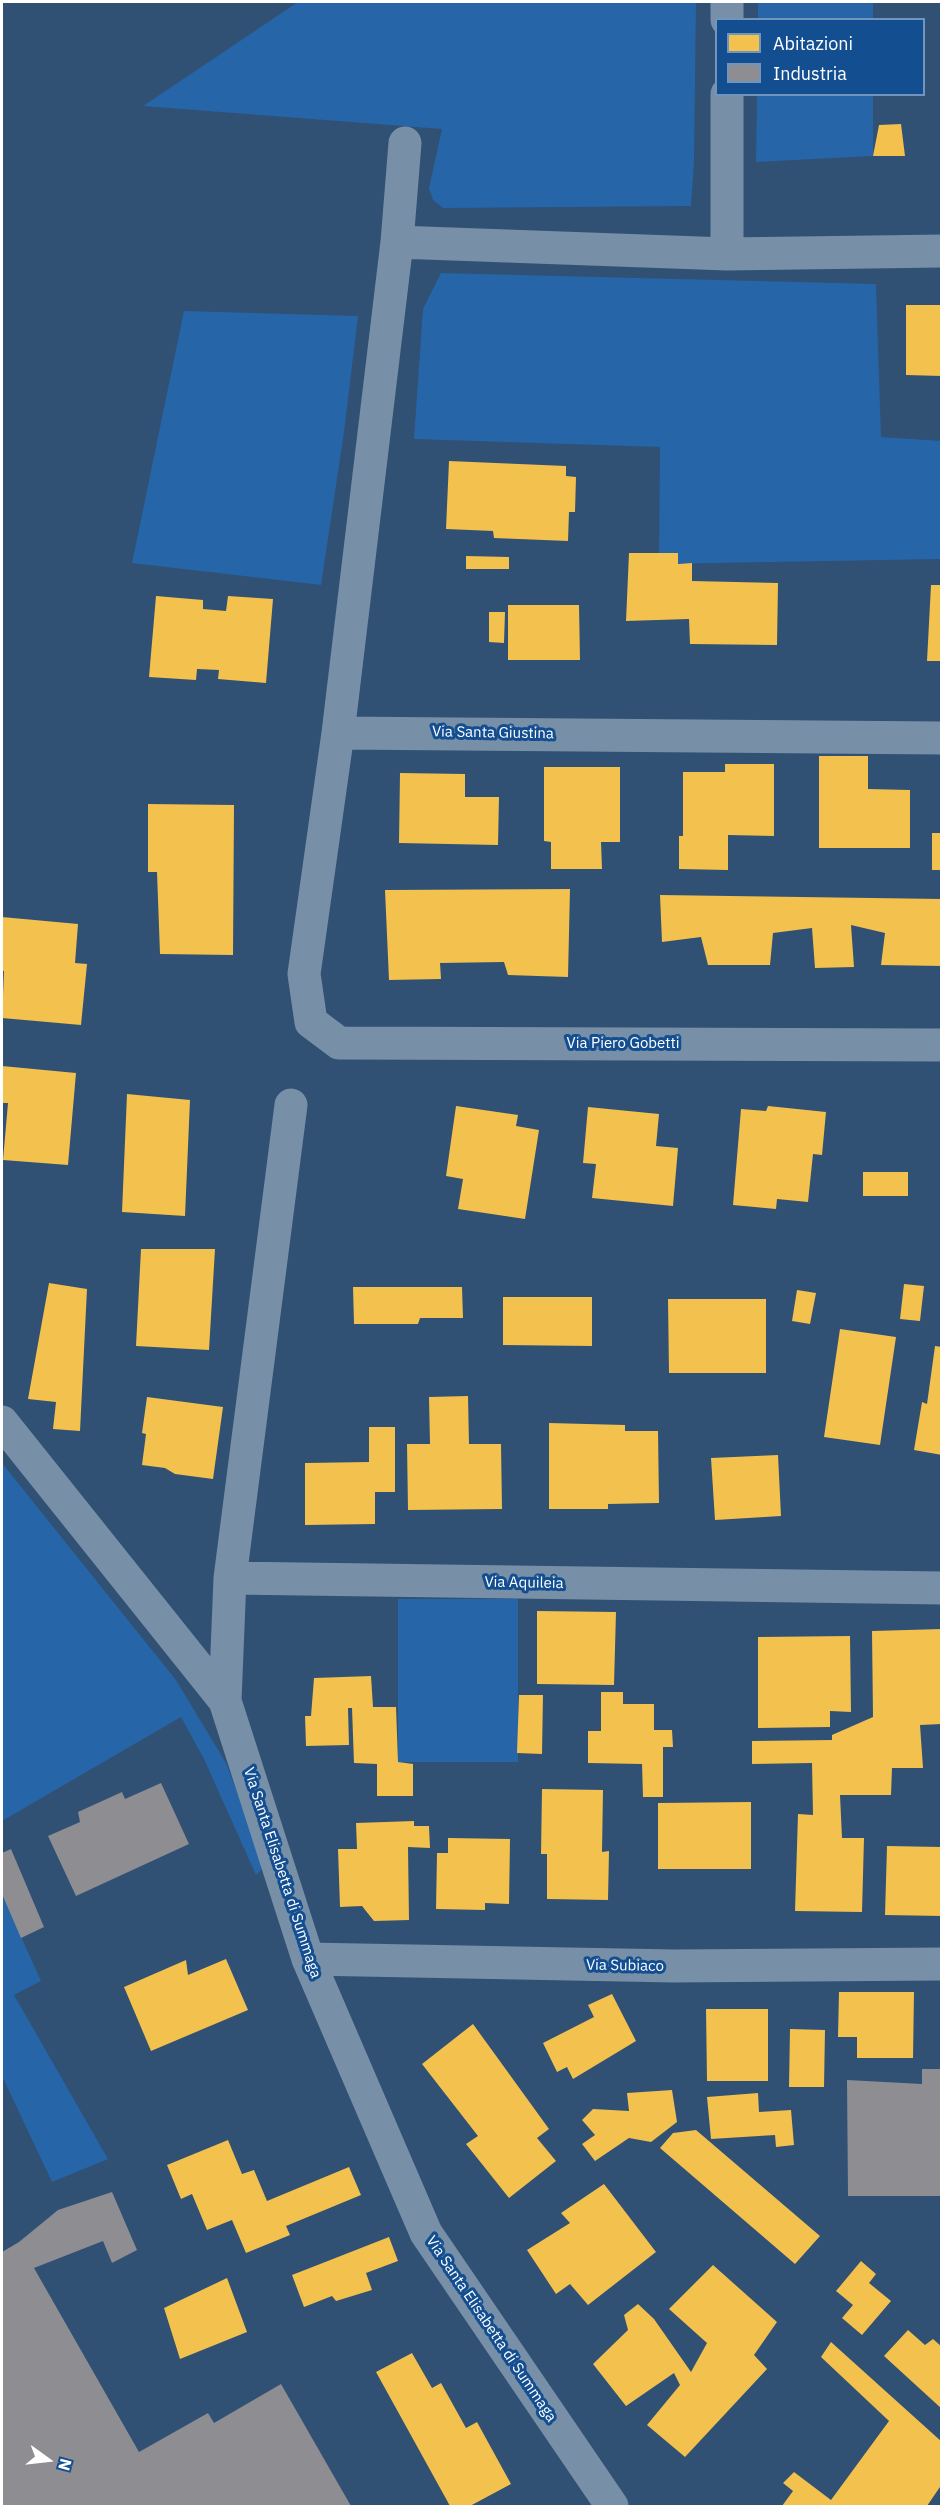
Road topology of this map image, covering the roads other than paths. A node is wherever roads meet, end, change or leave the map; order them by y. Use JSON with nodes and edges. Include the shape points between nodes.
{"nodes":[{"id":1,"x":727,"y":2,"type":"edge"},
{"id":2,"x":727,"y":18,"type":"edge"},
{"id":3,"x":727,"y":96,"type":"edge"},
{"id":4,"x":405,"y":142,"type":"dead end"},
{"id":5,"x":397,"y":242,"type":"junction"},
{"id":6,"x":942,"y":251,"type":"edge"},
{"id":7,"x":727,"y":254,"type":"junction"},
{"id":8,"x":338,"y":733,"type":"junction"},
{"id":9,"x":942,"y":738,"type":"edge"},
{"id":10,"x":942,"y":1045,"type":"edge"},
{"id":11,"x":291,"y":1105,"type":"dead end"},
{"id":12,"x":2,"y":1422,"type":"edge"},
{"id":13,"x":230,"y":1578,"type":"junction"},
{"id":14,"x":942,"y":1588,"type":"edge"},
{"id":15,"x":225,"y":1701,"type":"junction"},
{"id":16,"x":308,"y":1959,"type":"junction"},
{"id":17,"x":942,"y":1964,"type":"edge"},
{"id":18,"x":612,"y":2506,"type":"edge"}],
"edges":[{"from":1,"to":2,"type":"street"},
{"from":3,"to":7,"type":"street"},
{"from":4,"to":5,"type":"street"},
{"from":5,"to":7,"type":"street"},
{"from":5,"to":8,"type":"street"},
{"from":6,"to":7,"type":"street"},
{"from":8,"to":9,"type":"street","name":"Via Santa Giustina"},
{"from":8,"to":10,"type":"street","name":"Via Piero Gobetti","via":[[304,974],[311,1022],[339,1043]]},
{"from":11,"to":13,"type":"street"},
{"from":12,"to":15,"type":"street","name":"Via Santa Elisabetta di Summaga"},
{"from":13,"to":14,"type":"street","name":"Via Aquileia"},
{"from":13,"to":15,"type":"street"},
{"from":15,"to":16,"type":"street","name":"Via Santa Elisabetta di Summaga"},
{"from":16,"to":17,"type":"street","name":"Via Subiaco","via":[[674,1966]]},
{"from":16,"to":18,"type":"street","name":"Via Santa Elisabetta di Summaga","via":[[426,2233]]}]}
